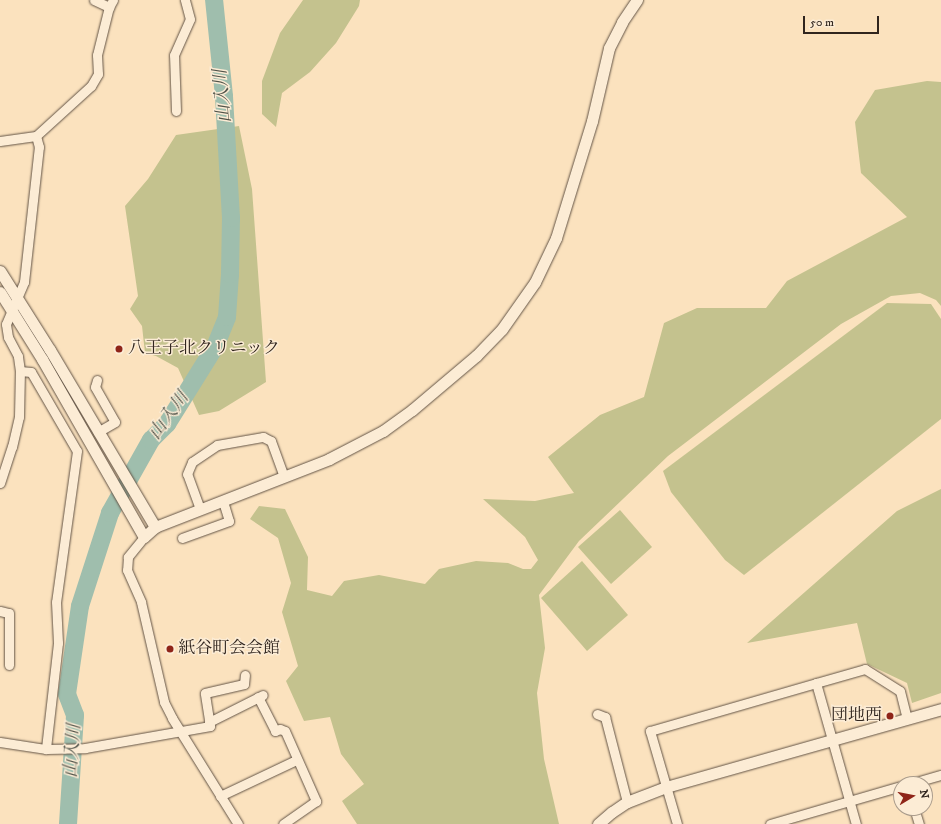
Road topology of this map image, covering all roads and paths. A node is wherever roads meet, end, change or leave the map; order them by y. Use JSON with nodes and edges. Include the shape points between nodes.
{"nodes":[{"id":1,"x":94,"y":0,"type":"edge"},
{"id":2,"x":185,"y":0,"type":"edge"},
{"id":3,"x":637,"y":0,"type":"edge"},
{"id":4,"x":111,"y":3,"type":"edge"},
{"id":5,"x":176,"y":111,"type":"dead end"},
{"id":6,"x":36,"y":136,"type":"junction"},
{"id":7,"x":0,"y":141,"type":"edge"},
{"id":8,"x":0,"y":271,"type":"edge"},
{"id":9,"x":0,"y":292,"type":"edge"},
{"id":10,"x":18,"y":297,"type":"junction"},
{"id":11,"x":12,"y":309,"type":"junction"},
{"id":12,"x":20,"y":371,"type":"junction"},
{"id":13,"x":97,"y":380,"type":"dead end"},
{"id":14,"x":98,"y":432,"type":"junction"},
{"id":15,"x":284,"y":476,"type":"junction"},
{"id":16,"x":0,"y":483,"type":"edge"},
{"id":17,"x":223,"y":500,"type":"junction"},
{"id":18,"x":200,"y":509,"type":"junction"},
{"id":19,"x":155,"y":527,"type":"junction"},
{"id":20,"x":144,"y":536,"type":"junction"},
{"id":21,"x":182,"y":538,"type":"dead end"},
{"id":22,"x":0,"y":611,"type":"edge"},
{"id":23,"x":9,"y":665,"type":"dead end"},
{"id":24,"x":245,"y":675,"type":"dead end"},
{"id":25,"x":816,"y":683,"type":"junction"},
{"id":26,"x":941,"y":709,"type":"edge"},
{"id":27,"x":597,"y":714,"type":"dead end"},
{"id":28,"x":907,"y":719,"type":"junction"},
{"id":29,"x":209,"y":722,"type":"junction"},
{"id":30,"x":181,"y":731,"type":"junction"},
{"id":31,"x":833,"y":740,"type":"junction"},
{"id":32,"x":0,"y":742,"type":"edge"},
{"id":33,"x":49,"y":749,"type":"junction"},
{"id":34,"x":296,"y":760,"type":"junction"},
{"id":35,"x":666,"y":787,"type":"junction"},
{"id":36,"x":893,"y":788,"type":"edge"},
{"id":37,"x":220,"y":796,"type":"junction"},
{"id":38,"x":850,"y":801,"type":"junction"},
{"id":39,"x":627,"y":802,"type":"junction"},
{"id":40,"x":794,"y":821,"type":"edge"},
{"id":41,"x":234,"y":823,"type":"edge"},
{"id":42,"x":282,"y":824,"type":"edge"},
{"id":43,"x":598,"y":824,"type":"edge"},
{"id":44,"x":677,"y":824,"type":"edge"},
{"id":45,"x":770,"y":824,"type":"edge"},
{"id":46,"x":856,"y":824,"type":"edge"}],
"edges":[{"from":1,"to":4,"type":"street"},
{"from":2,"to":5,"type":"street","via":[[190,19],[174,56]]},
{"from":3,"to":15,"type":"street","via":[[609,48],[592,122],[556,238],[535,282],[502,329],[476,356],[383,431],[329,459]]},
{"from":4,"to":6,"type":"street","via":[[97,55],[98,74],[92,86]]},
{"from":6,"to":7,"type":"street"},
{"from":6,"to":10,"type":"street","via":[[39,147],[24,282]]},
{"from":8,"to":10,"type":"street"},
{"from":9,"to":11,"type":"street"},
{"from":10,"to":11,"type":"street"},
{"from":10,"to":14,"type":"street"},
{"from":11,"to":12,"type":"street","via":[[6,324],[8,337],[18,356]]},
{"from":11,"to":20,"type":"street"},
{"from":12,"to":16,"type":"street","via":[[19,417]]},
{"from":12,"to":33,"type":"street","via":[[31,372],[77,451],[56,602],[58,643]]},
{"from":13,"to":14,"type":"street","via":[[95,387],[115,422]]},
{"from":14,"to":19,"type":"street"},
{"from":15,"to":17,"type":"street"},
{"from":15,"to":18,"type":"street","via":[[271,441],[263,437],[217,445],[192,462],[187,474]]},
{"from":17,"to":18,"type":"street"},
{"from":17,"to":21,"type":"street","via":[[229,521]]},
{"from":18,"to":19,"type":"street"},
{"from":19,"to":20,"type":"street"},
{"from":20,"to":30,"type":"street","via":[[128,557],[127,570],[141,602],[164,702]]},
{"from":22,"to":23,"type":"street","via":[[9,613]]},
{"from":24,"to":29,"type":"street","via":[[244,684],[205,693]]},
{"from":25,"to":28,"type":"street","via":[[864,669],[900,691]]},
{"from":25,"to":31,"type":"street"},
{"from":25,"to":35,"type":"street","via":[[650,731]]},
{"from":26,"to":28,"type":"street"},
{"from":27,"to":39,"type":"street","via":[[605,717]]},
{"from":28,"to":31,"type":"street"},
{"from":29,"to":30,"type":"street","via":[[210,726]]},
{"from":29,"to":34,"type":"street","via":[[261,696],[275,731],[285,731]]},
{"from":30,"to":33,"type":"street","via":[[85,748]]},
{"from":30,"to":37,"type":"street"},
{"from":31,"to":35,"type":"street"},
{"from":31,"to":38,"type":"street"},
{"from":32,"to":33,"type":"street"},
{"from":34,"to":37,"type":"street"},
{"from":34,"to":42,"type":"street","via":[[316,801]]},
{"from":35,"to":39,"type":"street"},
{"from":35,"to":44,"type":"street"},
{"from":36,"to":38,"type":"street"},
{"from":37,"to":41,"type":"street"},
{"from":38,"to":40,"type":"street"},
{"from":38,"to":46,"type":"street"},
{"from":39,"to":43,"type":"street"},
{"from":40,"to":45,"type":"street"}]}
